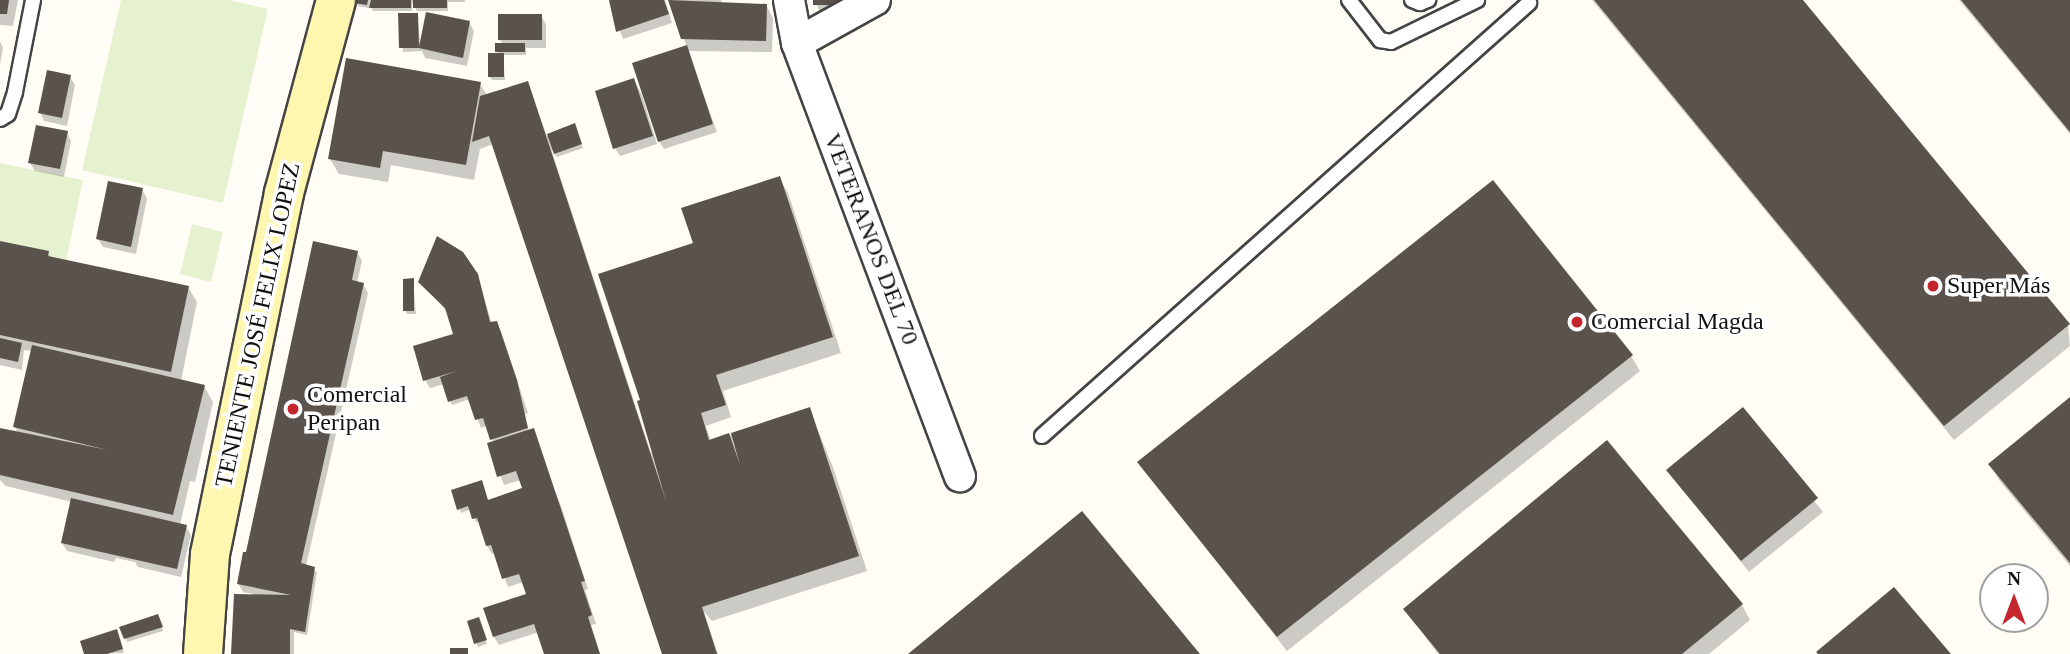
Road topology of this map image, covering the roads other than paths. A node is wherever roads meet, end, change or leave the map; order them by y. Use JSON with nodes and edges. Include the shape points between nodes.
{"nodes":[{"id":1,"x":33,"y":0,"type":"edge"},
{"id":2,"x":336,"y":0,"type":"edge"},
{"id":3,"x":789,"y":0,"type":"edge"},
{"id":4,"x":876,"y":0,"type":"edge"},
{"id":5,"x":1349,"y":0,"type":"edge"},
{"id":6,"x":1412,"y":0,"type":"edge"},
{"id":7,"x":1428,"y":0,"type":"edge"},
{"id":8,"x":1477,"y":0,"type":"edge"},
{"id":9,"x":1529,"y":3,"type":"dead end"},
{"id":10,"x":797,"y":43,"type":"junction"},
{"id":11,"x":0,"y":119,"type":"edge"},
{"id":12,"x":1042,"y":436,"type":"dead end"},
{"id":13,"x":960,"y":476,"type":"dead end"},
{"id":14,"x":203,"y":654,"type":"edge"}],
"edges":[{"from":1,"to":11,"type":"lane","via":[[15,92],[8,114]]},
{"from":2,"to":14,"type":"main road","name":"TENIENTE JOSÉ FELIX LOPEZ","via":[[284,193],[218,513],[210,554]]},
{"from":3,"to":10,"type":"street","name":"VETERANOS DEL 70"},
{"from":4,"to":10,"type":"street"},
{"from":5,"to":8,"type":"lane","via":[[1380,40],[1391,42]]},
{"from":6,"to":7,"type":"lane"},
{"from":9,"to":12,"type":"lane"},
{"from":10,"to":13,"type":"street","name":"VETERANOS DEL 70"}]}
